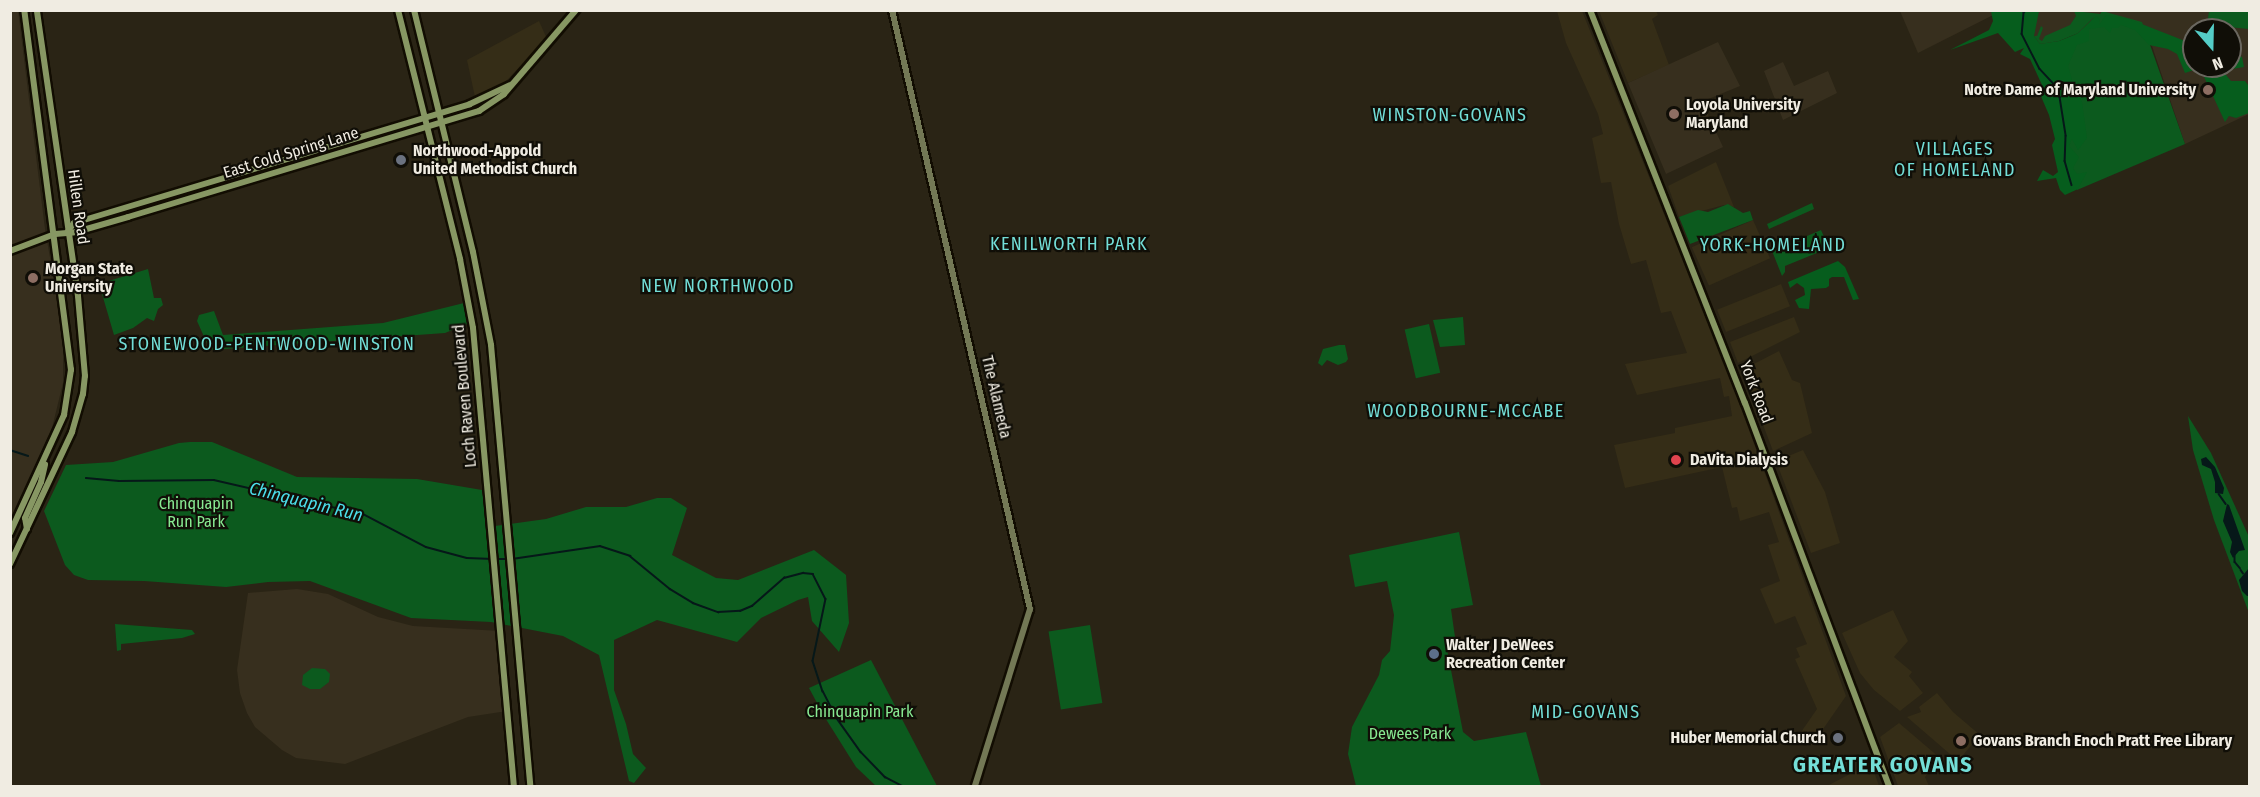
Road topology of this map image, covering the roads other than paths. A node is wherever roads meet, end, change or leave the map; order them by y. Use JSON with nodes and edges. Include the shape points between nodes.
{"nodes":[{"id":1,"x":24,"y":10,"type":"edge"},
{"id":2,"x":37,"y":10,"type":"edge"},
{"id":3,"x":398,"y":10,"type":"edge"},
{"id":4,"x":414,"y":10,"type":"edge"},
{"id":5,"x":576,"y":10,"type":"edge"},
{"id":6,"x":892,"y":10,"type":"edge"},
{"id":7,"x":1590,"y":10,"type":"edge"},
{"id":8,"x":40,"y":33,"type":"junction"},
{"id":9,"x":27,"y":34,"type":"junction"},
{"id":10,"x":513,"y":83,"type":"junction"},
{"id":11,"x":440,"y":113,"type":"junction"},
{"id":12,"x":425,"y":117,"type":"junction"},
{"id":13,"x":442,"y":122,"type":"junction"},
{"id":14,"x":427,"y":126,"type":"junction"},
{"id":15,"x":68,"y":231,"type":"junction"},
{"id":16,"x":55,"y":234,"type":"junction"},
{"id":17,"x":10,"y":251,"type":"edge"},
{"id":18,"x":46,"y":457,"type":"junction"},
{"id":19,"x":27,"y":530,"type":"junction"},
{"id":20,"x":10,"y":533,"type":"edge"},
{"id":21,"x":10,"y":564,"type":"edge"},
{"id":22,"x":510,"y":742,"type":"junction"},
{"id":23,"x":525,"y":742,"type":"junction"},
{"id":24,"x":514,"y":786,"type":"edge"},
{"id":25,"x":530,"y":786,"type":"edge"},
{"id":26,"x":975,"y":786,"type":"edge"},
{"id":27,"x":1889,"y":786,"type":"edge"}],
"edges":[{"from":1,"to":9,"type":"main road","name":"Hillen Road"},
{"from":2,"to":8,"type":"main road","name":"Hillen Road"},
{"from":3,"to":12,"type":"main road","name":"Loch Raven Boulevard"},
{"from":4,"to":11,"type":"main road","name":"Loch Raven Boulevard"},
{"from":5,"to":10,"type":"main road","name":"East Cold Spring Lane"},
{"from":6,"to":26,"type":"main road","name":"The Alameda","via":[[1030,609]]},
{"from":7,"to":27,"type":"main road","name":"York Road","via":[[1752,421]]},
{"from":8,"to":9,"type":"main road"},
{"from":8,"to":15,"type":"main road","name":"Hillen Road"},
{"from":9,"to":16,"type":"main road","name":"Hillen Road"},
{"from":10,"to":11,"type":"main road","name":"East Cold Spring Lane","via":[[480,100]]},
{"from":10,"to":13,"type":"main road","name":"East Cold Spring Lane","via":[[486,107]]},
{"from":11,"to":12,"type":"main road","name":"East Cold Spring Lane"},
{"from":11,"to":13,"type":"main road","name":"Loch Raven Boulevard"},
{"from":12,"to":14,"type":"main road","name":"Loch Raven Boulevard"},
{"from":12,"to":15,"type":"main road","name":"East Cold Spring Lane","via":[[74,223]]},
{"from":13,"to":14,"type":"main road","name":"East Cold Spring Lane"},
{"from":13,"to":23,"type":"main road","name":"Loch Raven Boulevard","via":[[478,272],[490,345]]},
{"from":14,"to":15,"type":"main road","name":"East Cold Spring Lane","via":[[118,220]]},
{"from":14,"to":22,"type":"main road","name":"Loch Raven Boulevard","via":[[473,328]]},
{"from":15,"to":16,"type":"main road","name":"East Cold Spring Lane"},
{"from":15,"to":19,"type":"main road","name":"Hillen Road","via":[[84,345],[83,394],[68,444]]},
{"from":16,"to":17,"type":"main road","name":"East Cold Spring Lane"},
{"from":16,"to":18,"type":"main road","name":"Hillen Road","via":[[71,370],[64,415]]},
{"from":18,"to":19,"type":"main road","via":[[41,482],[26,518]]},
{"from":18,"to":20,"type":"main road"},
{"from":19,"to":21,"type":"main road"},
{"from":22,"to":23,"type":"main road"},
{"from":22,"to":24,"type":"main road","name":"Loch Raven Boulevard"},
{"from":23,"to":25,"type":"main road","name":"Loch Raven Boulevard"}]}
